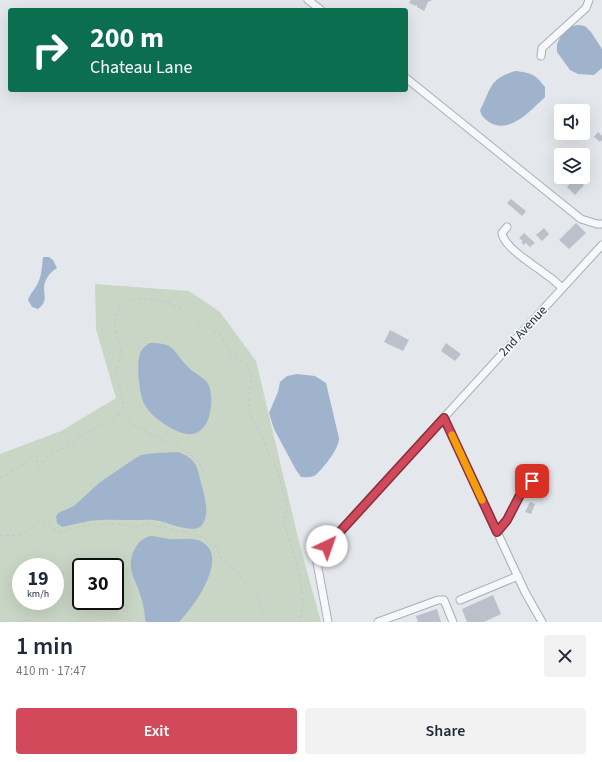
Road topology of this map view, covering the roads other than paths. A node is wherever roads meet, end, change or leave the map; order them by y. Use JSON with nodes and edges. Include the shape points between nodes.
{"nodes":[{"id":1,"x":308,"y":0,"type":"edge"},
{"id":2,"x":589,"y":0,"type":"edge"},
{"id":3,"x":318,"y":8,"type":"edge"},
{"id":4,"x":541,"y":56,"type":"dead end"},
{"id":5,"x":408,"y":80,"type":"edge"},
{"id":6,"x":602,"y":224,"type":"edge"},
{"id":7,"x":507,"y":227,"type":"dead end"},
{"id":8,"x":602,"y":245,"type":"edge"},
{"id":9,"x":562,"y":288,"type":"junction"},
{"id":10,"x":444,"y":418,"type":"junction"},
{"id":11,"x":532,"y":481,"type":"dead end"},
{"id":12,"x":497,"y":532,"type":"junction"},
{"id":13,"x":518,"y":576,"type":"junction"},
{"id":14,"x":460,"y":600,"type":"dead end"},
{"id":15,"x":328,"y":622,"type":"edge"},
{"id":16,"x":378,"y":622,"type":"edge"},
{"id":17,"x":454,"y":622,"type":"edge"},
{"id":18,"x":542,"y":622,"type":"edge"}],
"edges":[{"from":1,"to":3,"type":"street"},
{"from":2,"to":4,"type":"street","via":[[586,8],[542,48]]},
{"from":5,"to":6,"type":"street","via":[[581,219]]},
{"from":7,"to":9,"type":"street","via":[[502,233],[513,249]]},
{"from":8,"to":9,"type":"street","name":"2nd Avenue"},
{"from":9,"to":10,"type":"street","name":"2nd Avenue"},
{"from":10,"to":12,"type":"street"},
{"from":10,"to":15,"type":"street","name":"2nd Avenue","via":[[316,557]]},
{"from":11,"to":12,"type":"street"},
{"from":12,"to":13,"type":"street"},
{"from":13,"to":14,"type":"street"},
{"from":13,"to":18,"type":"street"},
{"from":16,"to":17,"type":"street","via":[[444,600]]}]}
